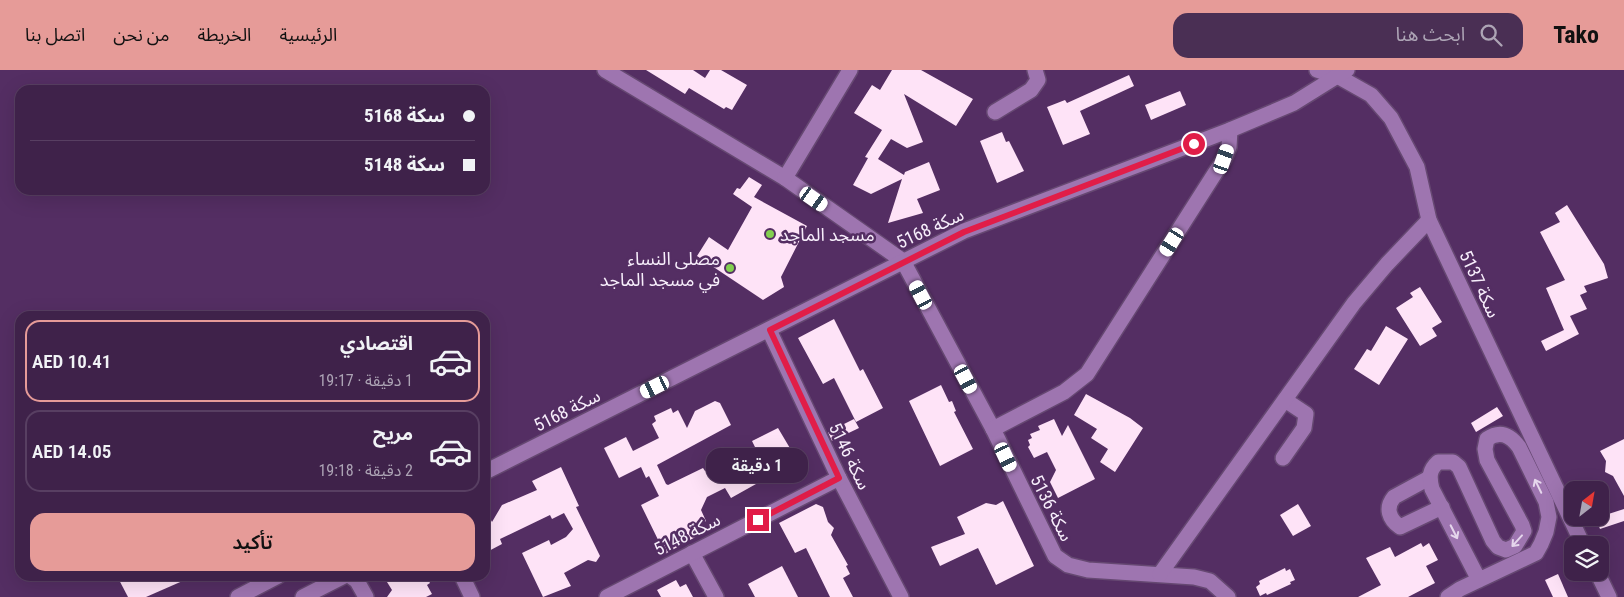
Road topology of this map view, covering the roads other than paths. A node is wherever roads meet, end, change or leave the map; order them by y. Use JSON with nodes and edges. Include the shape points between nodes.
{"nodes":[{"id":1,"x":605,"y":70,"type":"edge"},
{"id":2,"x":850,"y":70,"type":"edge"},
{"id":3,"x":1035,"y":70,"type":"edge"},
{"id":4,"x":1317,"y":70,"type":"edge"},
{"id":5,"x":1343,"y":73,"type":"edge"},
{"id":6,"x":628,"y":76,"type":"edge"},
{"id":7,"x":996,"y":112,"type":"dead end"},
{"id":8,"x":1230,"y":130,"type":"junction"},
{"id":9,"x":785,"y":178,"type":"junction"},
{"id":10,"x":1429,"y":220,"type":"junction"},
{"id":11,"x":903,"y":261,"type":"junction"},
{"id":12,"x":770,"y":330,"type":"junction"},
{"id":13,"x":1285,"y":400,"type":"junction"},
{"id":14,"x":994,"y":429,"type":"junction"},
{"id":15,"x":1283,"y":458,"type":"dead end"},
{"id":16,"x":490,"y":470,"type":"edge"},
{"id":17,"x":839,"y":478,"type":"junction"},
{"id":18,"x":1429,"y":478,"type":"junction"},
{"id":19,"x":1442,"y":507,"type":"junction"},
{"id":20,"x":1579,"y":536,"type":"edge"},
{"id":21,"x":692,"y":553,"type":"junction"},
{"id":22,"x":1160,"y":574,"type":"junction"},
{"id":23,"x":1479,"y":580,"type":"junction"},
{"id":24,"x":268,"y":581,"type":"edge"},
{"id":25,"x":334,"y":581,"type":"edge"},
{"id":26,"x":357,"y":581,"type":"edge"},
{"id":27,"x":464,"y":581,"type":"edge"},
{"id":28,"x":1601,"y":581,"type":"edge"},
{"id":29,"x":238,"y":597,"type":"edge"},
{"id":30,"x":302,"y":597,"type":"edge"},
{"id":31,"x":366,"y":597,"type":"edge"},
{"id":32,"x":472,"y":597,"type":"edge"},
{"id":33,"x":606,"y":597,"type":"edge"},
{"id":34,"x":716,"y":597,"type":"edge"},
{"id":35,"x":901,"y":597,"type":"edge"},
{"id":36,"x":1228,"y":597,"type":"edge"},
{"id":37,"x":1448,"y":597,"type":"edge"},
{"id":38,"x":1609,"y":597,"type":"edge"}],
"edges":[{"from":1,"to":6,"type":"street"},
{"from":2,"to":9,"type":"street"},
{"from":3,"to":7,"type":"street","via":[[1038,80],[1031,90]]},
{"from":4,"to":5,"type":"street","name":"سكة 5137"},
{"from":5,"to":8,"type":"street","name":"سكة 5168","via":[[1294,103]]},
{"from":5,"to":10,"type":"street","name":"سكة 5137","via":[[1371,95],[1391,118],[1417,167]]},
{"from":6,"to":9,"type":"street"},
{"from":8,"to":11,"type":"street","name":"سكة 5168","via":[[964,232]]},
{"from":8,"to":14,"type":"street","via":[[1224,159],[1088,374],[1064,392]]},
{"from":9,"to":11,"type":"street"},
{"from":10,"to":13,"type":"street","via":[[1354,303]]},
{"from":10,"to":20,"type":"street","name":"سكة 5137"},
{"from":11,"to":12,"type":"street","name":"سكة 5168"},
{"from":11,"to":14,"type":"street","name":"سكة 5136"},
{"from":12,"to":16,"type":"street","name":"سكة 5168"},
{"from":12,"to":17,"type":"street","name":"سكة 5146"},
{"from":13,"to":15,"type":"street","via":[[1306,414],[1306,423]]},
{"from":13,"to":22,"type":"street"},
{"from":14,"to":22,"type":"street","name":"سكة 5136","via":[[1055,556],[1068,565],[1088,570]]},
{"from":17,"to":21,"type":"street","name":"سكة 5148"},
{"from":17,"to":35,"type":"street","name":"سكة 5146"},
{"from":18,"to":19,"type":"street"},
{"from":18,"to":19,"type":"street","via":[[1394,497],[1388,510],[1393,522],[1400,527]]},
{"from":23,"to":18,"type":"street","one_way":true,"via":[[1536,553],[1549,517],[1546,502],[1519,447],[1514,439],[1503,433],[1487,439],[1484,449],[1522,525],[1524,532],[1515,546],[1506,550],[1493,541],[1459,467],[1453,462],[1438,462]]},
{"from":19,"to":23,"type":"street","one_way":true},
{"from":21,"to":33,"type":"street","name":"سكة 5148"},
{"from":21,"to":34,"type":"street"},
{"from":22,"to":36,"type":"street","name":"سكة 5136","via":[[1210,581]]},
{"from":23,"to":37,"type":"street"},
{"from":24,"to":29,"type":"street"},
{"from":25,"to":30,"type":"street"},
{"from":26,"to":31,"type":"street"},
{"from":27,"to":32,"type":"street"},
{"from":28,"to":38,"type":"street"}]}
